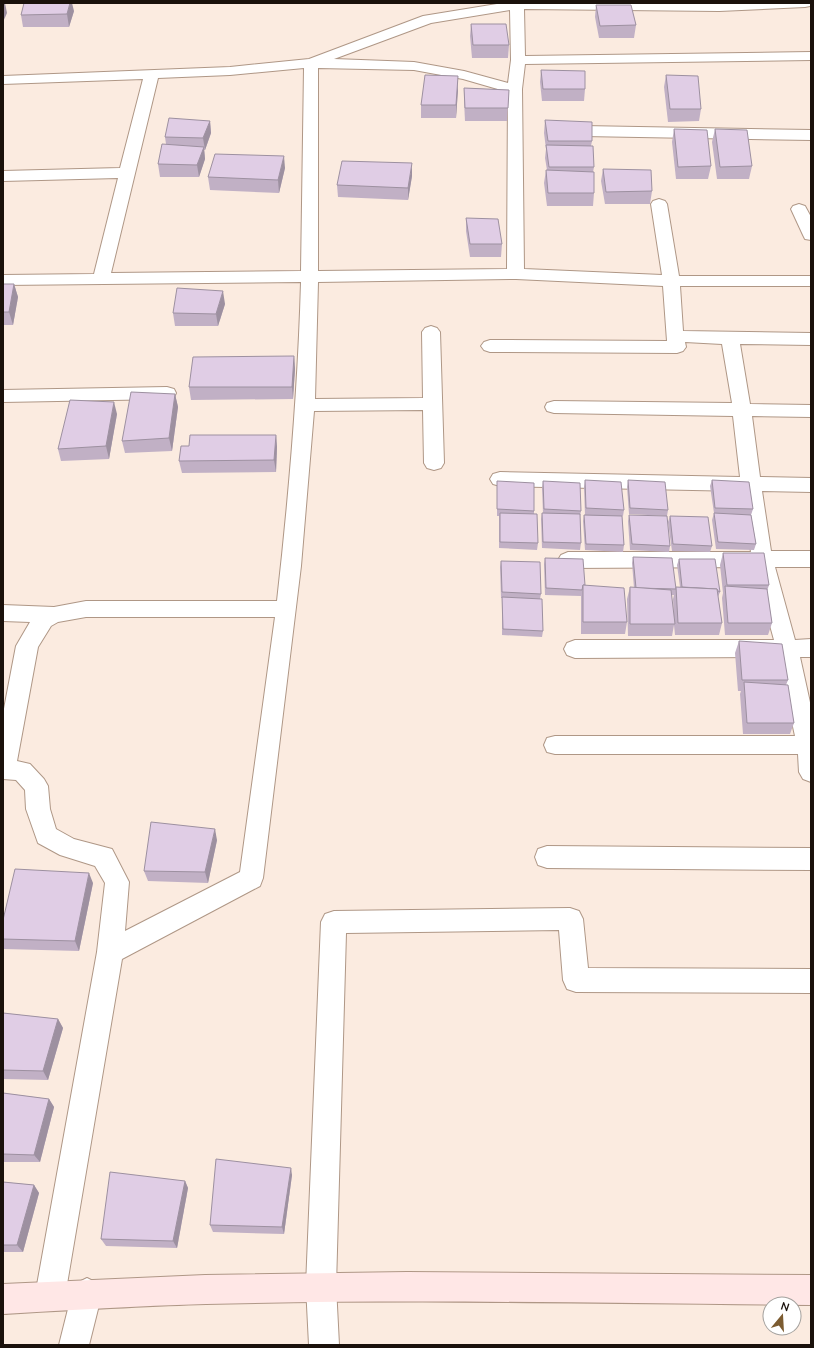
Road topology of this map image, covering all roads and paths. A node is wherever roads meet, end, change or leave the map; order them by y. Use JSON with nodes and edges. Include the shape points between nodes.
{"nodes":[{"id":1,"x":805,"y":3,"type":"edge"},
{"id":2,"x":549,"y":4,"type":"edge"},
{"id":3,"x":517,"y":5,"type":"junction"},
{"id":4,"x":811,"y":56,"type":"edge"},
{"id":5,"x":518,"y":60,"type":"junction"},
{"id":6,"x":311,"y":63,"type":"junction"},
{"id":7,"x":151,"y":75,"type":"junction"},
{"id":8,"x":3,"y":80,"type":"edge"},
{"id":9,"x":515,"y":89,"type":"junction"},
{"id":10,"x":583,"y":131,"type":"edge"},
{"id":11,"x":811,"y":135,"type":"edge"},
{"id":12,"x":127,"y":173,"type":"junction"},
{"id":13,"x":3,"y":176,"type":"edge"},
{"id":14,"x":659,"y":204,"type":"dead end"},
{"id":15,"x":799,"y":209,"type":"dead end"},
{"id":16,"x":811,"y":235,"type":"edge"},
{"id":17,"x":516,"y":274,"type":"junction"},
{"id":18,"x":309,"y":276,"type":"junction"},
{"id":19,"x":101,"y":279,"type":"junction"},
{"id":20,"x":3,"y":280,"type":"edge"},
{"id":21,"x":671,"y":280,"type":"junction"},
{"id":22,"x":811,"y":281,"type":"edge"},
{"id":23,"x":432,"y":332,"type":"dead end"},
{"id":24,"x":675,"y":336,"type":"junction"},
{"id":25,"x":730,"y":338,"type":"junction"},
{"id":26,"x":811,"y":339,"type":"edge"},
{"id":27,"x":490,"y":346,"type":"dead end"},
{"id":28,"x":167,"y":393,"type":"edge"},
{"id":29,"x":3,"y":396,"type":"edge"},
{"id":30,"x":432,"y":404,"type":"junction"},
{"id":31,"x":305,"y":405,"type":"junction"},
{"id":32,"x":554,"y":407,"type":"dead end"},
{"id":33,"x":742,"y":410,"type":"junction"},
{"id":34,"x":811,"y":411,"type":"edge"},
{"id":35,"x":434,"y":463,"type":"dead end"},
{"id":36,"x":500,"y":479,"type":"dead end"},
{"id":37,"x":751,"y":484,"type":"junction"},
{"id":38,"x":811,"y":485,"type":"edge"},
{"id":39,"x":762,"y":558,"type":"junction"},
{"id":40,"x":811,"y":559,"type":"edge"},
{"id":41,"x":568,"y":560,"type":"edge"},
{"id":42,"x":286,"y":609,"type":"junction"},
{"id":43,"x":3,"y":613,"type":"edge"},
{"id":44,"x":54,"y":615,"type":"junction"},
{"id":45,"x":786,"y":648,"type":"junction"},
{"id":46,"x":811,"y":648,"type":"edge"},
{"id":47,"x":575,"y":649,"type":"dead end"},
{"id":48,"x":555,"y":744,"type":"dead end"},
{"id":49,"x":809,"y":745,"type":"edge"},
{"id":50,"x":4,"y":769,"type":"edge"},
{"id":51,"x":811,"y":772,"type":"edge"},
{"id":52,"x":548,"y":857,"type":"dead end"},
{"id":53,"x":811,"y":859,"type":"edge"},
{"id":54,"x":110,"y":952,"type":"junction"},
{"id":55,"x":811,"y":980,"type":"edge"},
{"id":56,"x":321,"y":1286,"type":"junction"},
{"id":57,"x":811,"y":1290,"type":"edge"},
{"id":58,"x":87,"y":1293,"type":"junction"},
{"id":59,"x":50,"y":1296,"type":"junction"},
{"id":60,"x":3,"y":1299,"type":"edge"},
{"id":61,"x":74,"y":1345,"type":"edge"},
{"id":62,"x":324,"y":1345,"type":"edge"}],
"edges":[{"from":1,"to":2,"type":"street","via":[[719,7]]},
{"from":2,"to":3,"type":"street"},
{"from":3,"to":5,"type":"street"},
{"from":3,"to":6,"type":"street","via":[[428,19]]},
{"from":4,"to":5,"type":"street"},
{"from":5,"to":9,"type":"street"},
{"from":6,"to":7,"type":"street"},
{"from":6,"to":9,"type":"street","via":[[414,66],[464,75]]},
{"from":6,"to":18,"type":"street"},
{"from":7,"to":8,"type":"street"},
{"from":7,"to":12,"type":"street"},
{"from":9,"to":17,"type":"street"},
{"from":10,"to":11,"type":"street"},
{"from":12,"to":13,"type":"street"},
{"from":12,"to":19,"type":"street"},
{"from":14,"to":21,"type":"street"},
{"from":15,"to":16,"type":"street"},
{"from":17,"to":18,"type":"street"},
{"from":17,"to":21,"type":"street"},
{"from":18,"to":19,"type":"street"},
{"from":18,"to":31,"type":"street"},
{"from":19,"to":20,"type":"street"},
{"from":21,"to":22,"type":"street"},
{"from":21,"to":24,"type":"street"},
{"from":23,"to":30,"type":"street"},
{"from":24,"to":25,"type":"street"},
{"from":24,"to":27,"type":"street","via":[[677,347]]},
{"from":25,"to":26,"type":"street"},
{"from":25,"to":33,"type":"street"},
{"from":28,"to":29,"type":"street"},
{"from":30,"to":31,"type":"street"},
{"from":30,"to":35,"type":"street"},
{"from":31,"to":42,"type":"street"},
{"from":32,"to":33,"type":"street"},
{"from":33,"to":34,"type":"street"},
{"from":33,"to":37,"type":"street"},
{"from":36,"to":37,"type":"street"},
{"from":37,"to":38,"type":"street"},
{"from":37,"to":39,"type":"street"},
{"from":39,"to":40,"type":"street"},
{"from":39,"to":41,"type":"street"},
{"from":39,"to":45,"type":"street"},
{"from":42,"to":44,"type":"street","via":[[86,609]]},
{"from":42,"to":54,"type":"street","via":[[251,878]]},
{"from":43,"to":44,"type":"street"},
{"from":44,"to":50,"type":"street","via":[[43,620],[28,646]]},
{"from":45,"to":46,"type":"street"},
{"from":45,"to":47,"type":"street"},
{"from":45,"to":49,"type":"street"},
{"from":48,"to":49,"type":"street"},
{"from":49,"to":51,"type":"street"},
{"from":50,"to":54,"type":"street","via":[[22,771],[36,786],[38,809],[46,836],[69,848],[103,857],[117,882]]},
{"from":52,"to":53,"type":"street"},
{"from":54,"to":59,"type":"street"},
{"from":55,"to":56,"type":"street","via":[[576,980],[570,919],[334,922]]},
{"from":56,"to":57,"type":"street"},
{"from":56,"to":58,"type":"street"},
{"from":56,"to":62,"type":"street"},
{"from":58,"to":59,"type":"street"},
{"from":58,"to":61,"type":"street"},
{"from":59,"to":60,"type":"street"}]}
